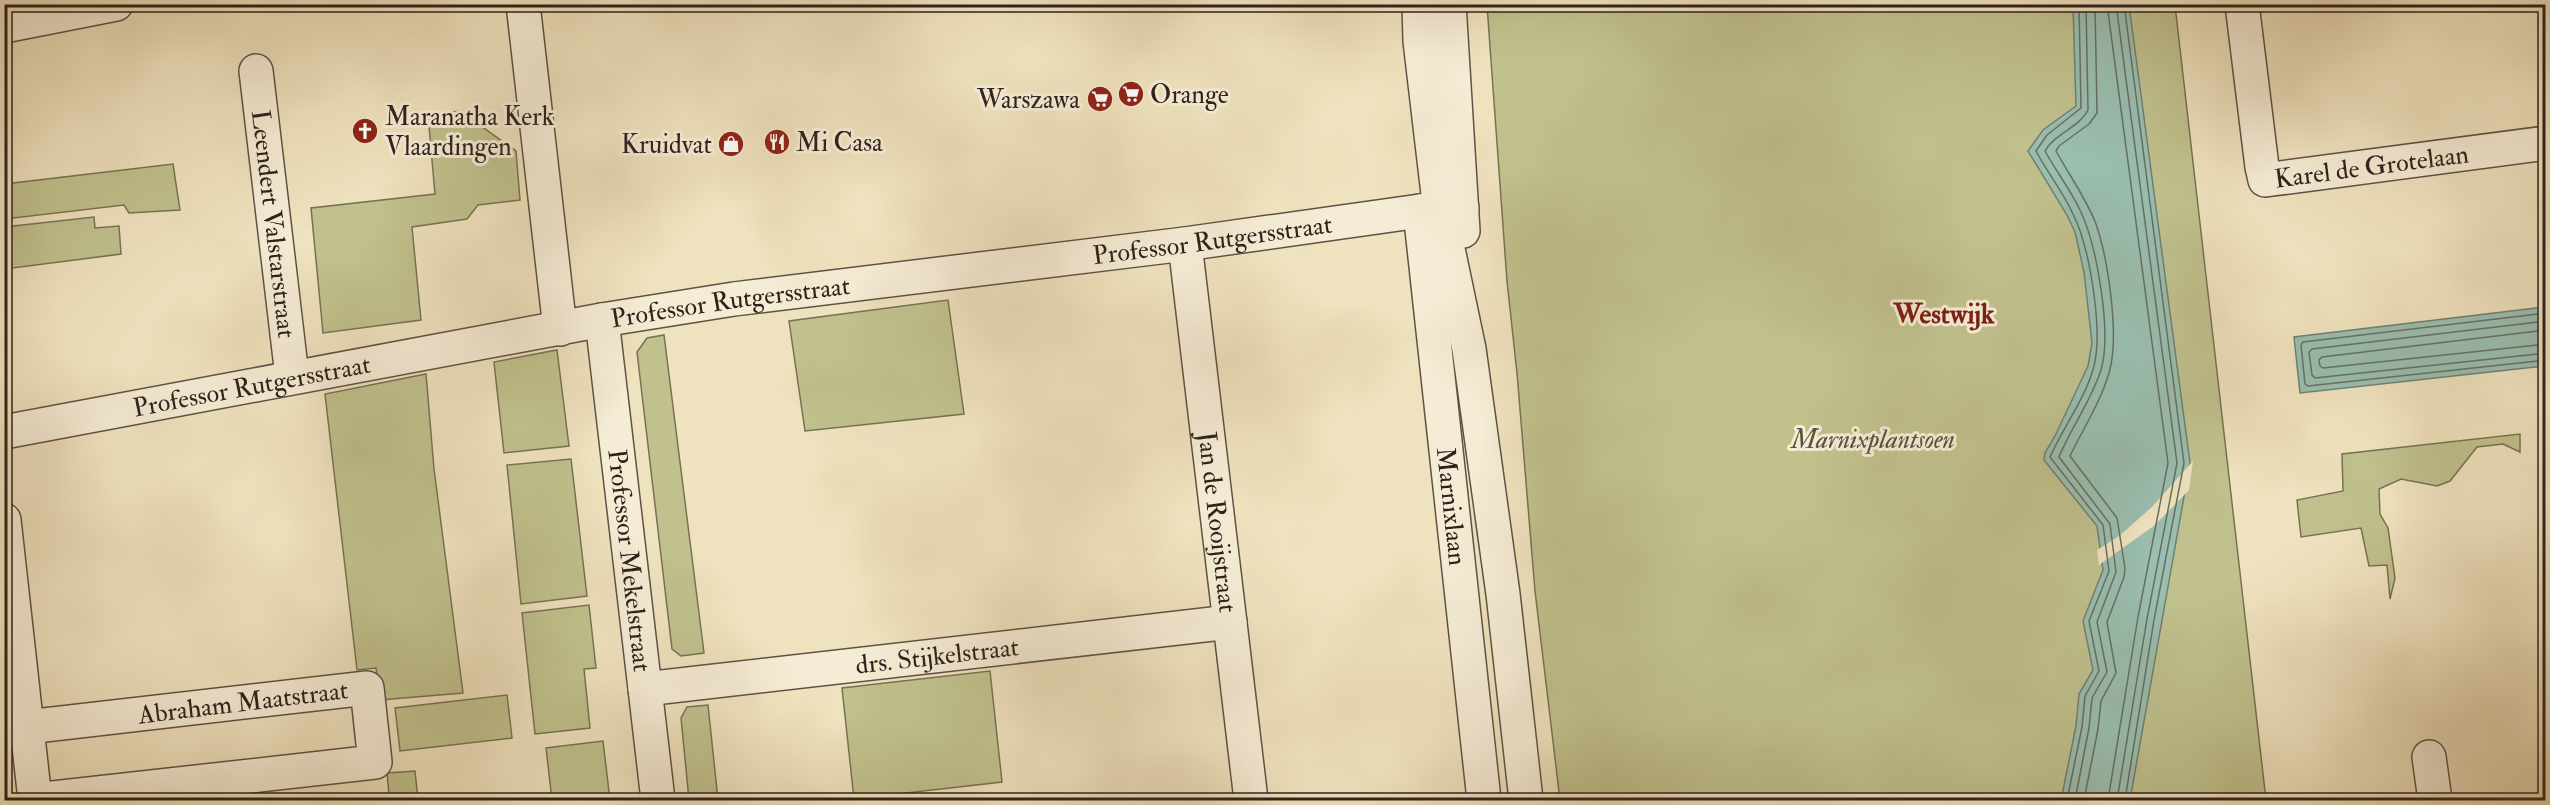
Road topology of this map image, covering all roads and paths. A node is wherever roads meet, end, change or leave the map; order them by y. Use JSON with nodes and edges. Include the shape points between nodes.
{"nodes":[{"id":1,"x":116,"y":4,"type":"edge"},
{"id":2,"x":523,"y":4,"type":"edge"},
{"id":3,"x":1419,"y":4,"type":"edge"},
{"id":4,"x":1449,"y":4,"type":"edge"},
{"id":5,"x":2242,"y":4,"type":"edge"},
{"id":6,"x":4,"y":26,"type":"edge"},
{"id":7,"x":256,"y":71,"type":"dead end"},
{"id":8,"x":2546,"y":143,"type":"edge"},
{"id":9,"x":1441,"y":210,"type":"junction"},
{"id":10,"x":1185,"y":244,"type":"junction"},
{"id":11,"x":602,"y":320,"type":"junction"},
{"id":12,"x":560,"y":329,"type":"junction"},
{"id":13,"x":292,"y":376,"type":"junction"},
{"id":14,"x":4,"y":432,"type":"edge"},
{"id":15,"x":4,"y":520,"type":"edge"},
{"id":16,"x":1230,"y":622,"type":"junction"},
{"id":17,"x":645,"y":689,"type":"junction"},
{"id":18,"x":27,"y":727,"type":"junction"},
{"id":19,"x":2429,"y":757,"type":"dead end"},
{"id":20,"x":658,"y":801,"type":"edge"},
{"id":21,"x":1251,"y":801,"type":"edge"},
{"id":22,"x":1484,"y":801,"type":"edge"},
{"id":23,"x":1526,"y":801,"type":"edge"},
{"id":24,"x":2435,"y":801,"type":"edge"}],
"edges":[{"from":1,"to":6,"type":"street"},
{"from":2,"to":12,"type":"street"},
{"from":3,"to":9,"type":"street","name":"Marnixlaan"},
{"from":4,"to":9,"type":"street","name":"Marnixlaan"},
{"from":5,"to":8,"type":"street","name":"Karel de Grotelaan","via":[[2265,180]]},
{"from":7,"to":13,"type":"street","name":"Leendert Valstarstraat"},
{"from":9,"to":10,"type":"street","name":"Professor Rutgersstraat"},
{"from":9,"to":22,"type":"street","name":"Marnixlaan","via":[[1460,598]]},
{"from":9,"to":23,"type":"street","name":"Marnixlaan","via":[[1469,350],[1503,594]]},
{"from":10,"to":11,"type":"street","name":"Professor Rutgersstraat","via":[[734,299]]},
{"from":10,"to":16,"type":"street","name":"Jan de Rooijstraat"},
{"from":11,"to":12,"type":"street","name":"Professor Rutgersstraat"},
{"from":11,"to":17,"type":"street","name":"Professor Mekelstraat"},
{"from":12,"to":13,"type":"street","name":"Professor Rutgersstraat"},
{"from":13,"to":14,"type":"street","name":"Professor Rutgersstraat"},
{"from":15,"to":18,"type":"street","name":"Abraham Maatstraat"},
{"from":16,"to":17,"type":"street","name":"drs. Stijkelstraat"},
{"from":16,"to":21,"type":"street","name":"Jan de Rooijstraat"},
{"from":17,"to":20,"type":"street","name":"Professor Mekelstraat"},
{"from":18,"to":18,"type":"street","name":"Abraham Maatstraat","via":[[35,800],[375,762],[367,688]]},
{"from":19,"to":24,"type":"street"}]}
